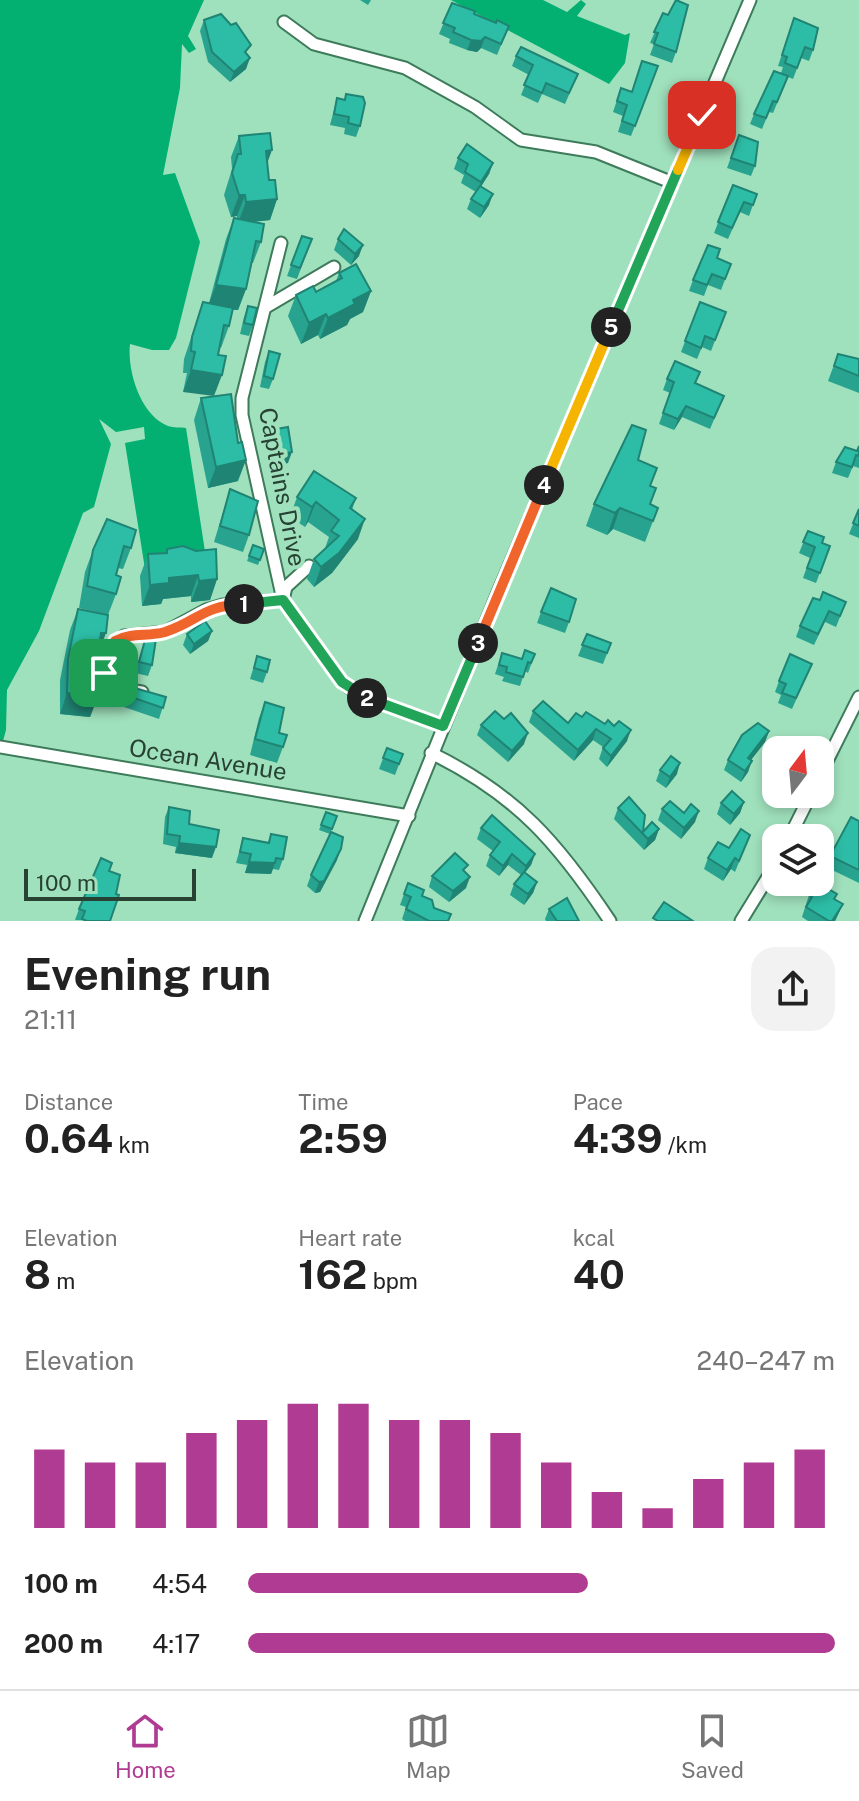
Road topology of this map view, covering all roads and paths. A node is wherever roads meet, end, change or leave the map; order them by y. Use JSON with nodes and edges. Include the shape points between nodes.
{"nodes":[{"id":1,"x":750,"y":0,"type":"edge"},
{"id":2,"x":284,"y":22,"type":"dead end"},
{"id":3,"x":673,"y":183,"type":"junction"},
{"id":4,"x":281,"y":243,"type":"dead end"},
{"id":5,"x":334,"y":267,"type":"dead end"},
{"id":6,"x":266,"y":307,"type":"junction"},
{"id":7,"x":309,"y":566,"type":"dead end"},
{"id":8,"x":283,"y":600,"type":"junction"},
{"id":9,"x":152,"y":694,"type":"edge"},
{"id":10,"x":859,"y":697,"type":"edge"},
{"id":11,"x":443,"y":726,"type":"junction"},
{"id":12,"x":0,"y":747,"type":"edge"},
{"id":13,"x":834,"y":747,"type":"edge"},
{"id":14,"x":431,"y":753,"type":"junction"},
{"id":15,"x":409,"y":816,"type":"junction"},
{"id":16,"x":762,"y":887,"type":"edge"},
{"id":17,"x":365,"y":921,"type":"edge"},
{"id":18,"x":610,"y":921,"type":"edge"},
{"id":19,"x":741,"y":921,"type":"edge"}],
"edges":[{"from":1,"to":3,"type":"street"},
{"from":2,"to":3,"type":"street","via":[[314,44],[405,68],[521,140],[596,152]]},
{"from":3,"to":11,"type":"street"},
{"from":4,"to":6,"type":"street","name":"Captains Drive"},
{"from":5,"to":6,"type":"street"},
{"from":6,"to":8,"type":"street","name":"Captains Drive","via":[[242,415]]},
{"from":7,"to":8,"type":"street","name":"Captains Drive","via":[[286,587]]},
{"from":8,"to":9,"type":"street","name":"Captains Drive","via":[[223,605],[165,632],[115,641],[104,673],[123,689]]},
{"from":8,"to":11,"type":"street","name":"Captains Drive","via":[[342,682],[359,695]]},
{"from":10,"to":13,"type":"street"},
{"from":11,"to":14,"type":"street"},
{"from":12,"to":15,"type":"street","name":"Ocean Avenue"},
{"from":14,"to":15,"type":"street"},
{"from":14,"to":18,"type":"street","via":[[486,782],[524,811]]},
{"from":15,"to":17,"type":"street"},
{"from":16,"to":19,"type":"street"}]}
